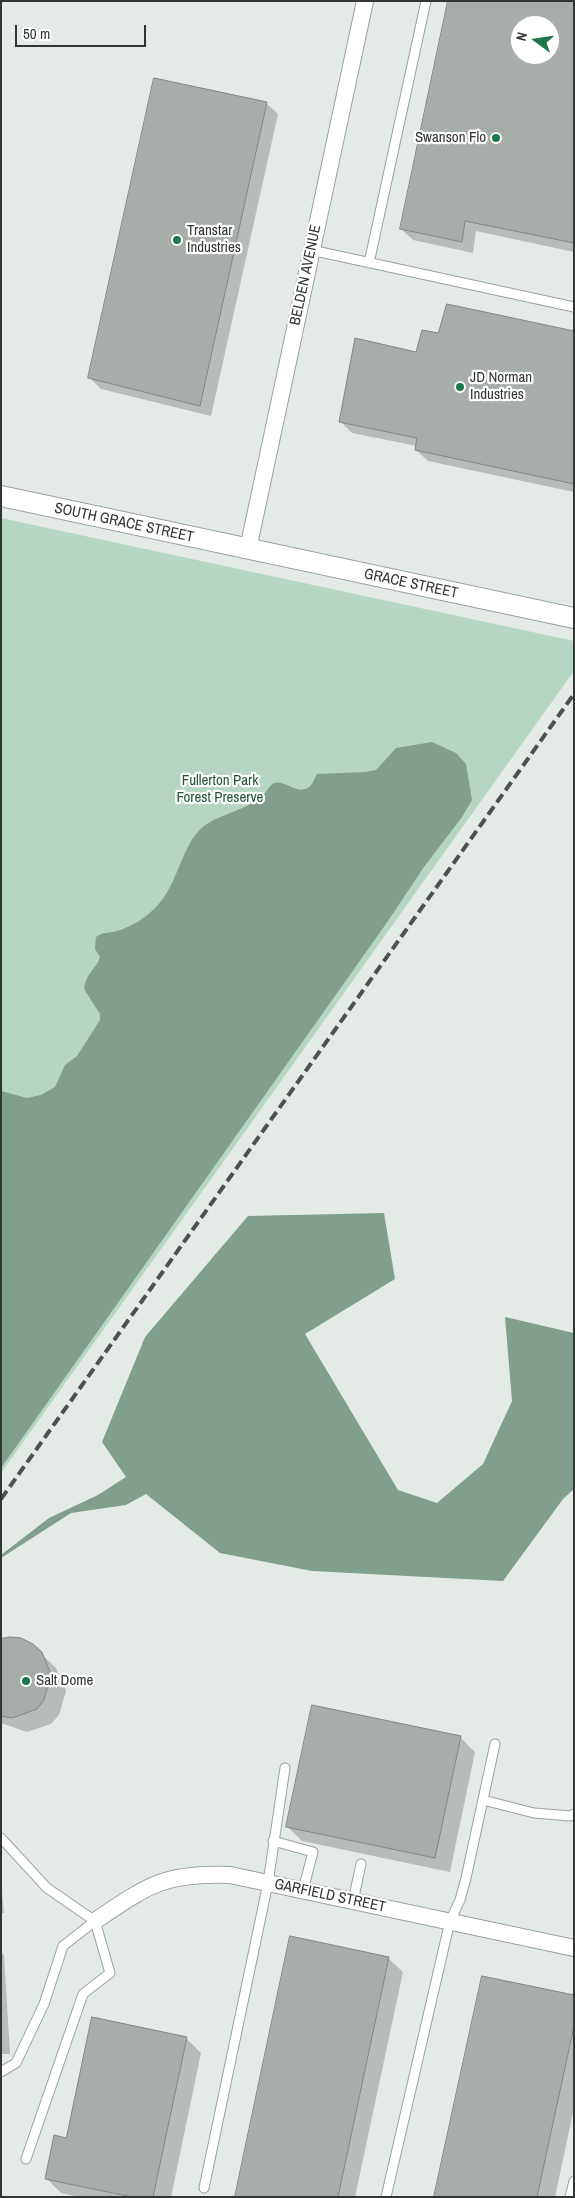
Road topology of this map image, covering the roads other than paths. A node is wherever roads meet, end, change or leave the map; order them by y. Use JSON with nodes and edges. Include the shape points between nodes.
{"nodes":[{"id":1,"x":365,"y":1,"type":"edge"},
{"id":2,"x":426,"y":1,"type":"edge"},
{"id":3,"x":311,"y":250,"type":"junction"},
{"id":4,"x":369,"y":263,"type":"junction"},
{"id":5,"x":574,"y":307,"type":"edge"},
{"id":6,"x":1,"y":496,"type":"edge"},
{"id":7,"x":248,"y":549,"type":"junction"},
{"id":8,"x":574,"y":618,"type":"edge"},
{"id":9,"x":495,"y":1744,"type":"dead end"},
{"id":10,"x":285,"y":1768,"type":"dead end"},
{"id":11,"x":483,"y":1800,"type":"junction"},
{"id":12,"x":574,"y":1814,"type":"edge"},
{"id":13,"x":1,"y":1838,"type":"edge"},
{"id":14,"x":273,"y":1841,"type":"junction"},
{"id":15,"x":361,"y":1864,"type":"dead end"},
{"id":16,"x":268,"y":1883,"type":"junction"},
{"id":17,"x":303,"y":1890,"type":"junction"},
{"id":18,"x":353,"y":1901,"type":"junction"},
{"id":19,"x":95,"y":1921,"type":"junction"},
{"id":20,"x":450,"y":1921,"type":"junction"},
{"id":21,"x":574,"y":1948,"type":"edge"},
{"id":22,"x":1,"y":2072,"type":"edge"},
{"id":23,"x":26,"y":2160,"type":"dead end"},
{"id":24,"x":574,"y":2181,"type":"edge"},
{"id":25,"x":204,"y":2188,"type":"dead end"},
{"id":26,"x":386,"y":2197,"type":"edge"},
{"id":27,"x":570,"y":2197,"type":"edge"}],
"edges":[{"from":1,"to":3,"type":"street","name":"BELDEN AVENUE"},
{"from":2,"to":4,"type":"lane"},
{"from":3,"to":4,"type":"lane"},
{"from":3,"to":7,"type":"street","name":"BELDEN AVENUE"},
{"from":4,"to":5,"type":"lane"},
{"from":6,"to":7,"type":"street","name":"SOUTH GRACE STREET"},
{"from":7,"to":8,"type":"street","name":"GRACE STREET"},
{"from":9,"to":11,"type":"lane"},
{"from":10,"to":14,"type":"lane"},
{"from":11,"to":12,"type":"lane","via":[[534,1813]]},
{"from":11,"to":20,"type":"lane","via":[[460,1900]]},
{"from":13,"to":19,"type":"lane","via":[[47,1888]]},
{"from":14,"to":16,"type":"lane"},
{"from":14,"to":17,"type":"lane","via":[[313,1852]]},
{"from":15,"to":18,"type":"lane"},
{"from":16,"to":17,"type":"street","name":"GARFIELD STREET"},
{"from":16,"to":19,"type":"street","name":"GARFIELD STREET","via":[[206,1874],[161,1881],[144,1888]]},
{"from":16,"to":25,"type":"lane"},
{"from":17,"to":18,"type":"street","name":"GARFIELD STREET"},
{"from":18,"to":20,"type":"street","name":"GARFIELD STREET"},
{"from":19,"to":22,"type":"lane","via":[[63,1946],[44,2004],[16,2063]]},
{"from":19,"to":23,"type":"lane","via":[[110,1973],[83,1994]]},
{"from":20,"to":21,"type":"street","name":"GARFIELD STREET"},
{"from":20,"to":26,"type":"lane"},
{"from":24,"to":27,"type":"lane"}]}
